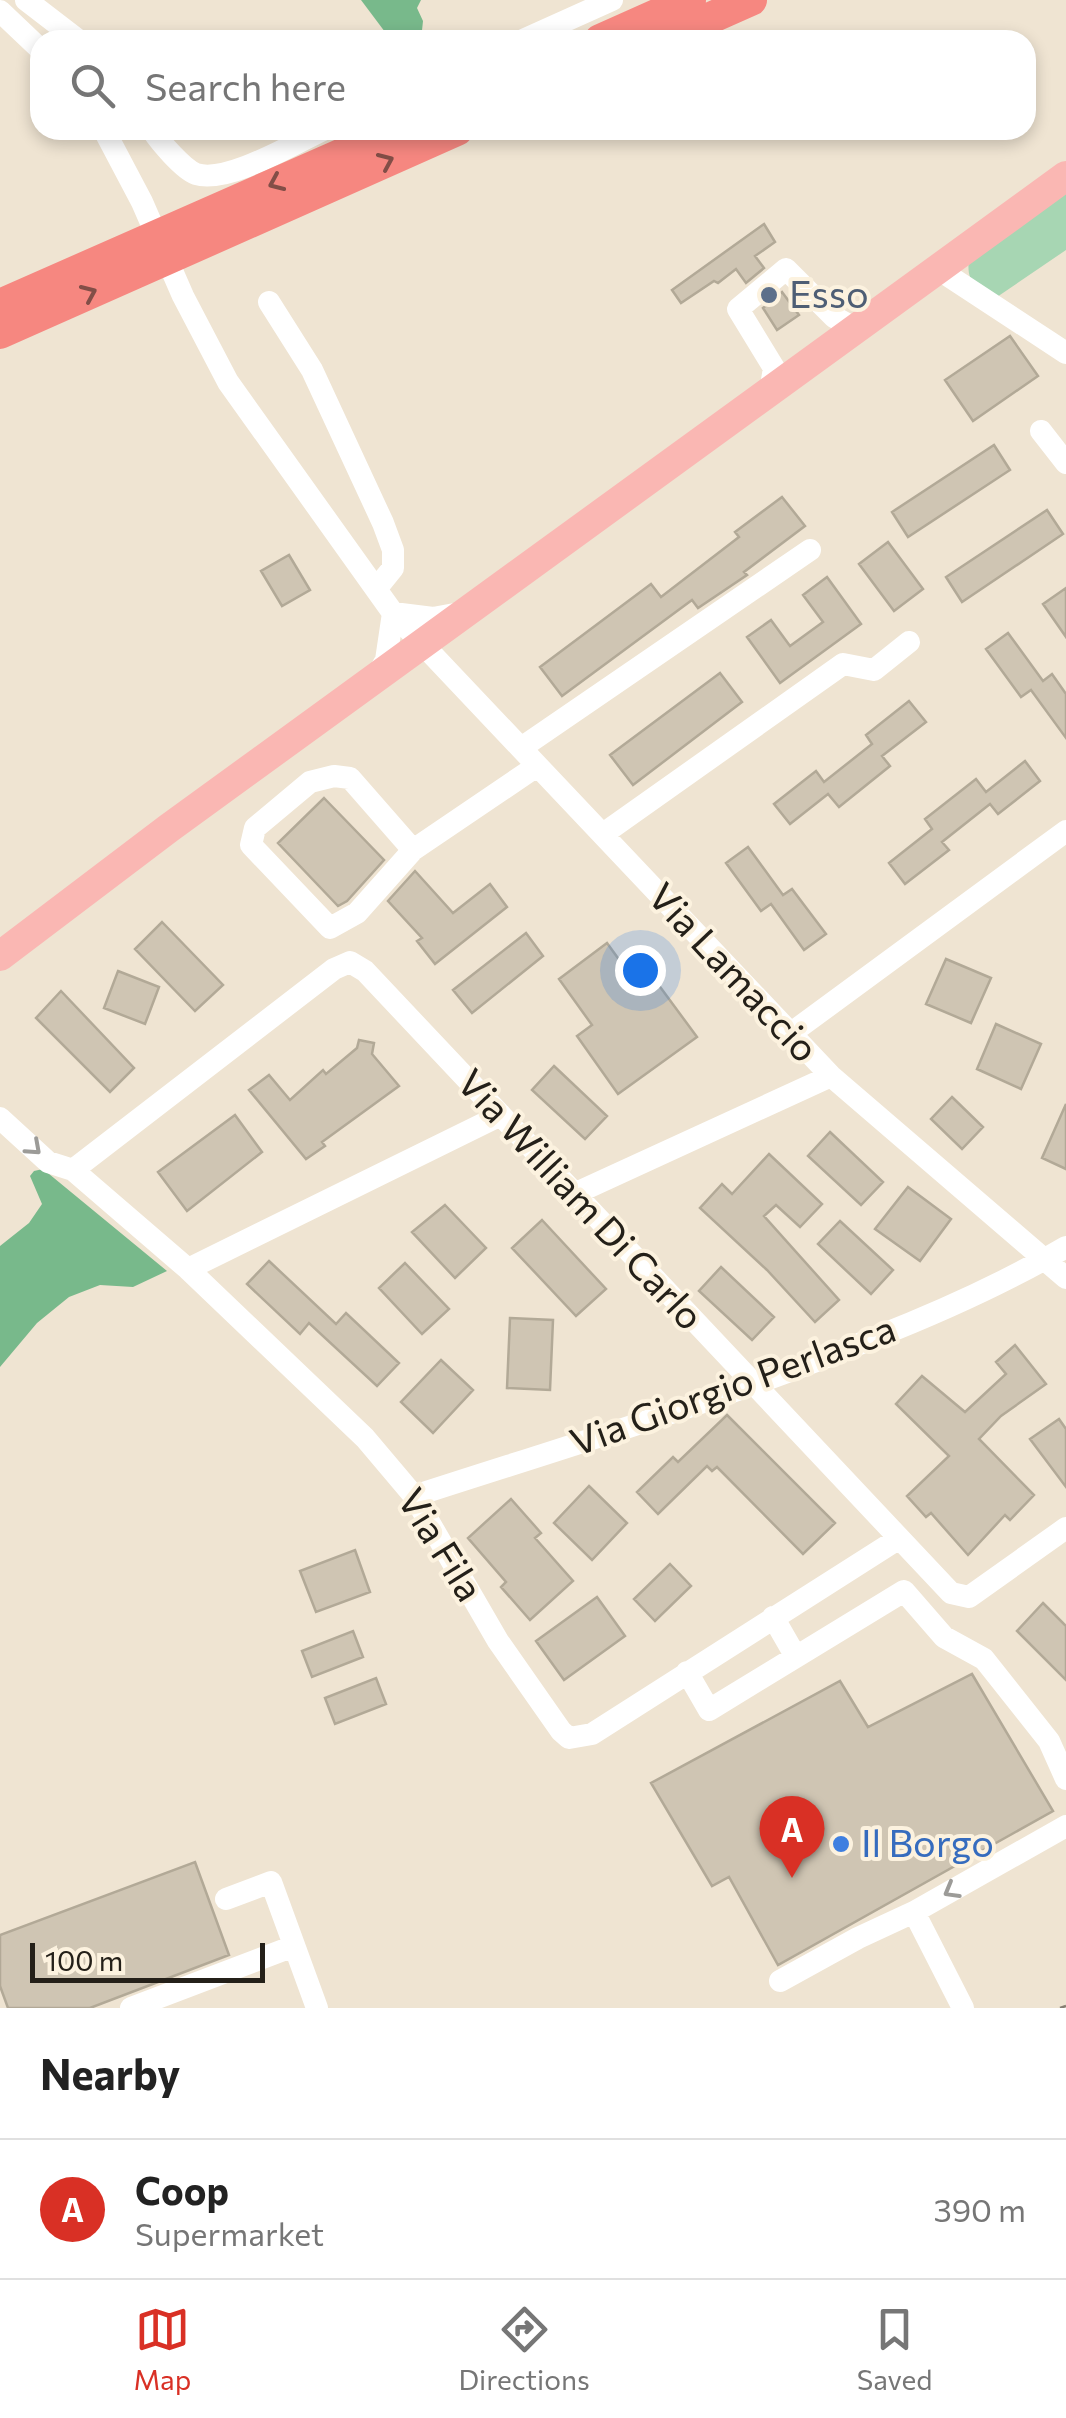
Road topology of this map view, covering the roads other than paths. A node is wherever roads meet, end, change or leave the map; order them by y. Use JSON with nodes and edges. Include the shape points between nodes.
{"nodes":[{"id":1,"x":26,"y":0,"type":"edge"},
{"id":2,"x":612,"y":0,"type":"edge"},
{"id":3,"x":690,"y":0,"type":"edge"},
{"id":4,"x":751,"y":0,"type":"edge"},
{"id":5,"x":0,"y":10,"type":"edge"},
{"id":6,"x":65,"y":30,"type":"edge"},
{"id":7,"x":545,"y":30,"type":"edge"},
{"id":8,"x":622,"y":30,"type":"edge"},
{"id":9,"x":683,"y":30,"type":"edge"},
{"id":10,"x":30,"y":39,"type":"edge"},
{"id":11,"x":109,"y":140,"type":"edge"},
{"id":12,"x":158,"y":140,"type":"edge"},
{"id":13,"x":301,"y":140,"type":"edge"},
{"id":14,"x":374,"y":140,"type":"edge"},
{"id":15,"x":434,"y":140,"type":"edge"},
{"id":16,"x":1066,"y":176,"type":"edge"},
{"id":17,"x":938,"y":269,"type":"junction"},
{"id":18,"x":269,"y":302,"type":"dead end"},
{"id":19,"x":0,"y":305,"type":"edge"},
{"id":20,"x":856,"y":329,"type":"junction"},
{"id":21,"x":0,"y":333,"type":"edge"},
{"id":22,"x":1066,"y":353,"type":"edge"},
{"id":23,"x":770,"y":392,"type":"junction"},
{"id":24,"x":1041,"y":431,"type":"dead end"},
{"id":25,"x":1066,"y":463,"type":"edge"},
{"id":26,"x":810,"y":550,"type":"dead end"},
{"id":27,"x":376,"y":589,"type":"junction"},
{"id":28,"x":468,"y":611,"type":"junction"},
{"id":29,"x":392,"y":612,"type":"junction"},
{"id":30,"x":909,"y":642,"type":"dead end"},
{"id":31,"x":422,"y":644,"type":"junction"},
{"id":32,"x":375,"y":679,"type":"junction"},
{"id":33,"x":529,"y":757,"type":"junction"},
{"id":34,"x":1066,"y":831,"type":"edge"},
{"id":35,"x":603,"y":834,"type":"junction"},
{"id":36,"x":414,"y":850,"type":"junction"},
{"id":37,"x":0,"y":956,"type":"edge"},
{"id":38,"x":790,"y":1034,"type":"junction"},
{"id":39,"x":832,"y":1076,"type":"junction"},
{"id":40,"x":501,"y":1116,"type":"junction"},
{"id":41,"x":0,"y":1118,"type":"edge"},
{"id":42,"x":73,"y":1170,"type":"junction"},
{"id":43,"x":574,"y":1194,"type":"junction"},
{"id":44,"x":1056,"y":1253,"type":"edge"},
{"id":45,"x":188,"y":1269,"type":"junction"},
{"id":46,"x":1066,"y":1278,"type":"edge"},
{"id":47,"x":754,"y":1385,"type":"junction"},
{"id":48,"x":414,"y":1496,"type":"junction"},
{"id":49,"x":1066,"y":1528,"type":"edge"},
{"id":50,"x":898,"y":1539,"type":"junction"},
{"id":51,"x":774,"y":1617,"type":"junction"},
{"id":52,"x":796,"y":1656,"type":"junction"},
{"id":53,"x":688,"y":1672,"type":"junction"},
{"id":54,"x":1066,"y":1779,"type":"edge"},
{"id":55,"x":1066,"y":1826,"type":"edge"},
{"id":56,"x":226,"y":1899,"type":"dead end"},
{"id":57,"x":914,"y":1912,"type":"junction"},
{"id":58,"x":294,"y":1946,"type":"junction"},
{"id":59,"x":780,"y":1980,"type":"dead end"},
{"id":60,"x":958,"y":2003,"type":"edge"},
{"id":61,"x":131,"y":2008,"type":"edge"},
{"id":62,"x":317,"y":2008,"type":"edge"}],
"edges":[{"from":1,"to":6,"type":"street"},
{"from":2,"to":7,"type":"street"},
{"from":3,"to":8,"type":"highway"},
{"from":4,"to":9,"type":"highway"},
{"from":5,"to":10,"type":"street"},
{"from":11,"to":27,"type":"street","name":"Via Lamaccio","via":[[228,382]]},
{"from":12,"to":13,"type":"street","via":[[179,165],[210,176]]},
{"from":14,"to":19,"type":"highway","one_way":true},
{"from":21,"to":15,"type":"highway","one_way":true},
{"from":16,"to":17,"type":"main road"},
{"from":17,"to":20,"type":"main road"},
{"from":17,"to":22,"type":"street"},
{"from":18,"to":27,"type":"street","via":[[312,370],[388,536],[393,568]]},
{"from":20,"to":23,"type":"main road"},
{"from":20,"to":23,"type":"street","via":[[834,317],[786,269],[738,309],[774,368]]},
{"from":23,"to":28,"type":"main road"},
{"from":24,"to":25,"type":"street"},
{"from":26,"to":33,"type":"street"},
{"from":27,"to":29,"type":"street","name":"Via Lamaccio"},
{"from":28,"to":29,"type":"street","via":[[433,618]]},
{"from":28,"to":31,"type":"main road"},
{"from":29,"to":31,"type":"street","name":"Via Lamaccio"},
{"from":29,"to":32,"type":"street","via":[[386,660]]},
{"from":30,"to":35,"type":"street","via":[[874,670],[843,664]]},
{"from":31,"to":32,"type":"main road"},
{"from":31,"to":33,"type":"street","name":"Via Lamaccio"},
{"from":32,"to":37,"type":"main road"},
{"from":33,"to":35,"type":"street","name":"Via Lamaccio"},
{"from":33,"to":36,"type":"street"},
{"from":34,"to":38,"type":"street"},
{"from":35,"to":38,"type":"street","name":"Via Lamaccio"},
{"from":36,"to":36,"type":"street","via":[[357,912],[330,928],[251,845],[255,828],[310,782],[334,776],[350,778]]},
{"from":38,"to":39,"type":"street","name":"Via Lamaccio"},
{"from":39,"to":43,"type":"street"},
{"from":39,"to":44,"type":"street","name":"Via Lamaccio"},
{"from":40,"to":42,"type":"street","name":"Via William Di Carlo","via":[[350,962]]},
{"from":40,"to":43,"type":"street","name":"Via William Di Carlo"},
{"from":40,"to":45,"type":"street"},
{"from":41,"to":42,"type":"street","name":"Via Fila","one_way":true,"via":[[48,1162]]},
{"from":42,"to":45,"type":"street","name":"Via Fila"},
{"from":43,"to":47,"type":"street","name":"Via William Di Carlo"},
{"from":44,"to":46,"type":"street","name":"Via Lamaccio"},
{"from":44,"to":47,"type":"street","name":"Via Giorgio Perlasca","via":[[908,1324]]},
{"from":45,"to":48,"type":"street","name":"Via Fila","via":[[365,1438]]},
{"from":47,"to":48,"type":"street","name":"Via Giorgio Perlasca"},
{"from":47,"to":50,"type":"street","name":"Via William Di Carlo"},
{"from":48,"to":53,"type":"street","name":"Via Fila","via":[[498,1641],[569,1738],[592,1734]]},
{"from":49,"to":50,"type":"street","name":"Via William Di Carlo","via":[[969,1598],[951,1593]]},
{"from":50,"to":51,"type":"street","name":"Via Fila"},
{"from":51,"to":52,"type":"street"},
{"from":51,"to":53,"type":"street","name":"Via Fila"},
{"from":52,"to":53,"type":"street","via":[[709,1710]]},
{"from":52,"to":54,"type":"street","via":[[904,1591],[944,1636],[984,1659],[1049,1742]]},
{"from":55,"to":57,"type":"street","one_way":true},
{"from":56,"to":58,"type":"street","via":[[271,1882]]},
{"from":57,"to":59,"type":"street"},
{"from":57,"to":60,"type":"street"},
{"from":58,"to":61,"type":"street"},
{"from":58,"to":62,"type":"street"}]}
